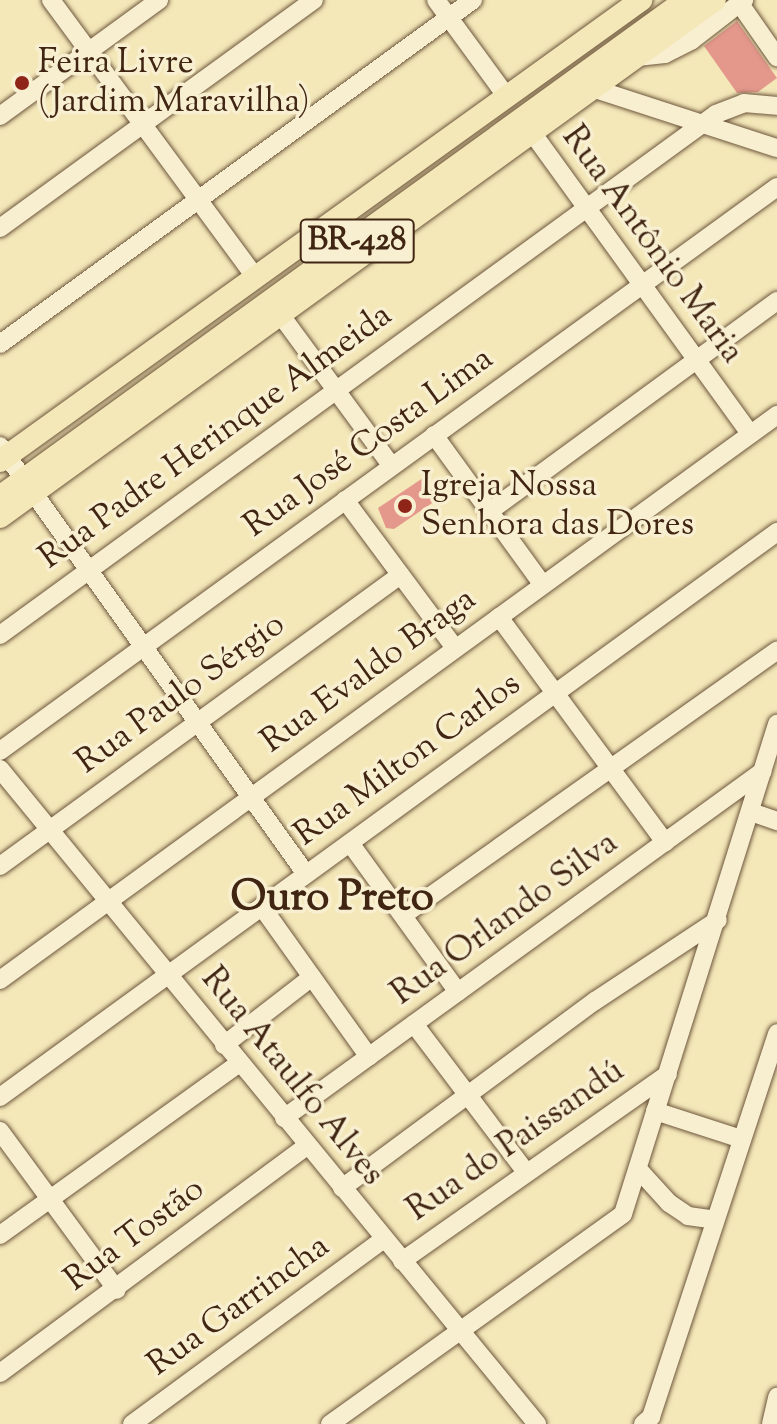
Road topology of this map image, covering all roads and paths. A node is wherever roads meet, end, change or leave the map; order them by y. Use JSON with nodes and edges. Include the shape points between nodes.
{"nodes":[{"id":1,"x":51,"y":0,"type":"edge"},
{"id":2,"x":159,"y":0,"type":"edge"},
{"id":3,"x":314,"y":0,"type":"edge"},
{"id":4,"x":436,"y":0,"type":"edge"},
{"id":5,"x":473,"y":0,"type":"edge"},
{"id":6,"x":641,"y":0,"type":"edge"},
{"id":7,"x":667,"y":0,"type":"edge"},
{"id":8,"x":689,"y":0,"type":"edge"},
{"id":9,"x":715,"y":0,"type":"edge"},
{"id":10,"x":742,"y":2,"type":"edge"},
{"id":11,"x":448,"y":17,"type":"junction"},
{"id":12,"x":89,"y":51,"type":"junction"},
{"id":13,"x":630,"y":52,"type":"junction"},
{"id":14,"x":777,"y":57,"type":"edge"},
{"id":15,"x":592,"y":88,"type":"junction"},
{"id":16,"x":507,"y":97,"type":"junction"},
{"id":17,"x":777,"y":106,"type":"edge"},
{"id":18,"x":0,"y":116,"type":"edge"},
{"id":19,"x":143,"y":125,"type":"junction"},
{"id":20,"x":704,"y":125,"type":"junction"},
{"id":21,"x":531,"y":131,"type":"junction"},
{"id":22,"x":777,"y":148,"type":"edge"},
{"id":23,"x":777,"y":187,"type":"edge"},
{"id":24,"x":197,"y":201,"type":"junction"},
{"id":25,"x":586,"y":208,"type":"junction"},
{"id":26,"x":0,"y":228,"type":"edge"},
{"id":27,"x":255,"y":277,"type":"junction"},
{"id":28,"x":640,"y":285,"type":"junction"},
{"id":29,"x":777,"y":301,"type":"edge"},
{"id":30,"x":280,"y":314,"type":"junction"},
{"id":31,"x":0,"y":344,"type":"edge"},
{"id":32,"x":695,"y":359,"type":"junction"},
{"id":33,"x":336,"y":389,"type":"junction"},
{"id":34,"x":777,"y":415,"type":"edge"},
{"id":35,"x":750,"y":434,"type":"junction"},
{"id":36,"x":434,"y":435,"type":"junction"},
{"id":37,"x":391,"y":465,"type":"junction"},
{"id":38,"x":12,"y":470,"type":"edge"},
{"id":39,"x":0,"y":499,"type":"edge"},
{"id":40,"x":345,"y":500,"type":"junction"},
{"id":41,"x":490,"y":511,"type":"junction"},
{"id":42,"x":0,"y":517,"type":"edge"},
{"id":43,"x":777,"y":532,"type":"edge"},
{"id":44,"x":88,"y":569,"type":"junction"},
{"id":45,"x":400,"y":575,"type":"junction"},
{"id":46,"x":543,"y":585,"type":"junction"},
{"id":47,"x":499,"y":617,"type":"junction"},
{"id":48,"x":0,"y":635,"type":"edge"},
{"id":49,"x":144,"y":647,"type":"junction"},
{"id":50,"x":455,"y":648,"type":"junction"},
{"id":51,"x":777,"y":651,"type":"edge"},
{"id":52,"x":554,"y":692,"type":"junction"},
{"id":53,"x":198,"y":720,"type":"junction"},
{"id":54,"x":777,"y":724,"type":"edge"},
{"id":55,"x":0,"y":751,"type":"edge"},
{"id":56,"x":609,"y":767,"type":"junction"},
{"id":57,"x":0,"y":769,"type":"edge"},
{"id":58,"x":763,"y":771,"type":"junction"},
{"id":59,"x":251,"y":796,"type":"junction"},
{"id":60,"x":751,"y":812,"type":"junction"},
{"id":61,"x":777,"y":821,"type":"edge"},
{"id":62,"x":50,"y":829,"type":"junction"},
{"id":63,"x":665,"y":842,"type":"junction"},
{"id":64,"x":350,"y":843,"type":"junction"},
{"id":65,"x":0,"y":866,"type":"edge"},
{"id":66,"x":306,"y":874,"type":"junction"},
{"id":67,"x":106,"y":902,"type":"junction"},
{"id":68,"x":262,"y":907,"type":"junction"},
{"id":69,"x":405,"y":914,"type":"junction"},
{"id":70,"x":718,"y":920,"type":"junction"},
{"id":71,"x":169,"y":975,"type":"junction"},
{"id":72,"x":312,"y":977,"type":"junction"},
{"id":73,"x":0,"y":980,"type":"edge"},
{"id":74,"x":458,"y":992,"type":"junction"},
{"id":75,"x":414,"y":1024,"type":"junction"},
{"id":76,"x":777,"y":1033,"type":"edge"},
{"id":77,"x":224,"y":1045,"type":"junction"},
{"id":78,"x":369,"y":1057,"type":"junction"},
{"id":79,"x":239,"y":1063,"type":"junction"},
{"id":80,"x":668,"y":1074,"type":"junction"},
{"id":81,"x":469,"y":1094,"type":"junction"},
{"id":82,"x":0,"y":1097,"type":"edge"},
{"id":83,"x":655,"y":1111,"type":"junction"},
{"id":84,"x":284,"y":1118,"type":"junction"},
{"id":85,"x":0,"y":1131,"type":"edge"},
{"id":86,"x":741,"y":1139,"type":"junction"},
{"id":87,"x":307,"y":1146,"type":"junction"},
{"id":88,"x":638,"y":1169,"type":"junction"},
{"id":89,"x":526,"y":1172,"type":"junction"},
{"id":90,"x":342,"y":1188,"type":"junction"},
{"id":91,"x":49,"y":1200,"type":"junction"},
{"id":92,"x":715,"y":1220,"type":"junction"},
{"id":93,"x":0,"y":1235,"type":"edge"},
{"id":94,"x":384,"y":1239,"type":"junction"},
{"id":95,"x":402,"y":1261,"type":"junction"},
{"id":96,"x":117,"y":1290,"type":"junction"},
{"id":97,"x":460,"y":1332,"type":"junction"},
{"id":98,"x":0,"y":1373,"type":"edge"},
{"id":99,"x":777,"y":1397,"type":"edge"},
{"id":100,"x":526,"y":1420,"type":"edge"},
{"id":101,"x":650,"y":1422,"type":"edge"},
{"id":102,"x":132,"y":1424,"type":"edge"},
{"id":103,"x":330,"y":1424,"type":"edge"},
{"id":104,"x":771,"y":1424,"type":"edge"}],
"edges":[{"from":1,"to":12,"type":"street"},
{"from":2,"to":12,"type":"street"},
{"from":3,"to":19,"type":"street"},
{"from":4,"to":11,"type":"street"},
{"from":5,"to":11,"type":"street"},
{"from":6,"to":16,"type":"main road"},
{"from":7,"to":38,"type":"highway","number":"BR-428"},
{"from":8,"to":13,"type":"highway","number":"BR-428"},
{"from":9,"to":13,"type":"main road"},
{"from":10,"to":13,"type":"street","via":[[665,54]]},
{"from":10,"to":14,"type":"street"},
{"from":11,"to":16,"type":"street"},
{"from":11,"to":24,"type":"street"},
{"from":12,"to":18,"type":"street"},
{"from":12,"to":19,"type":"street"},
{"from":13,"to":15,"type":"main road"},
{"from":13,"to":38,"type":"highway","number":"BR-428"},
{"from":15,"to":20,"type":"street"},
{"from":15,"to":21,"type":"main road"},
{"from":16,"to":27,"type":"main road"},
{"from":17,"to":20,"type":"street","name":"Rua Padre Herinque Almeida","via":[[732,106]]},
{"from":19,"to":24,"type":"street"},
{"from":19,"to":26,"type":"street"},
{"from":20,"to":22,"type":"street"},
{"from":20,"to":25,"type":"street","name":"Rua Padre Herinque Almeida"},
{"from":21,"to":25,"type":"street","name":"Rua Antônio Maria"},
{"from":21,"to":30,"type":"main road"},
{"from":23,"to":28,"type":"street","name":"Rua José Costa Lima"},
{"from":24,"to":27,"type":"street"},
{"from":24,"to":31,"type":"street"},
{"from":25,"to":28,"type":"street","name":"Rua Antônio Maria"},
{"from":25,"to":33,"type":"street","name":"Rua Padre Herinque Almeida"},
{"from":27,"to":38,"type":"main road"},
{"from":28,"to":32,"type":"street","name":"Rua Antônio Maria"},
{"from":28,"to":36,"type":"street","name":"Rua José Costa Lima"},
{"from":29,"to":32,"type":"street"},
{"from":30,"to":33,"type":"street"},
{"from":30,"to":38,"type":"main road"},
{"from":32,"to":35,"type":"street","name":"Rua Antônio Maria"},
{"from":32,"to":41,"type":"street"},
{"from":33,"to":37,"type":"street"},
{"from":33,"to":44,"type":"street","name":"Rua Padre Herinque Almeida"},
{"from":34,"to":35,"type":"street","name":"Rua Evaldo Braga"},
{"from":35,"to":46,"type":"street","name":"Rua Evaldo Braga"},
{"from":36,"to":37,"type":"street","name":"Rua José Costa Lima"},
{"from":36,"to":41,"type":"street"},
{"from":37,"to":40,"type":"street","name":"Rua José Costa Lima"},
{"from":38,"to":39,"type":"highway","number":"BR-428"},
{"from":38,"to":42,"type":"main road"},
{"from":38,"to":44,"type":"street"},
{"from":40,"to":45,"type":"street"},
{"from":40,"to":49,"type":"street","name":"Rua José Costa Lima"},
{"from":41,"to":46,"type":"street"},
{"from":43,"to":52,"type":"street","name":"Rua Milton Carlos"},
{"from":44,"to":48,"type":"street","name":"Rua Padre Herinque Almeida"},
{"from":44,"to":49,"type":"street"},
{"from":45,"to":50,"type":"street"},
{"from":45,"to":53,"type":"street","name":"Rua Paulo Sérgio"},
{"from":46,"to":47,"type":"street","name":"Rua Evaldo Braga"},
{"from":47,"to":50,"type":"street","name":"Rua Evaldo Braga"},
{"from":47,"to":52,"type":"street"},
{"from":49,"to":53,"type":"street"},
{"from":49,"to":55,"type":"street","name":"Rua José Costa Lima"},
{"from":50,"to":59,"type":"street","name":"Rua Evaldo Braga"},
{"from":51,"to":56,"type":"street"},
{"from":52,"to":56,"type":"street"},
{"from":52,"to":64,"type":"street","name":"Rua Milton Carlos"},
{"from":53,"to":59,"type":"street"},
{"from":53,"to":62,"type":"street","name":"Rua Paulo Sérgio"},
{"from":54,"to":58,"type":"street"},
{"from":56,"to":63,"type":"street"},
{"from":56,"to":69,"type":"street"},
{"from":57,"to":62,"type":"street","name":"Rua Ataulfo Alves"},
{"from":58,"to":60,"type":"street"},
{"from":58,"to":63,"type":"street","name":"Rua Orlando Silva"},
{"from":59,"to":66,"type":"street"},
{"from":59,"to":67,"type":"street","name":"Rua Evaldo Braga"},
{"from":60,"to":61,"type":"street"},
{"from":60,"to":70,"type":"street"},
{"from":62,"to":65,"type":"street","name":"Rua Paulo Sérgio"},
{"from":62,"to":67,"type":"street","name":"Rua Ataulfo Alves"},
{"from":63,"to":74,"type":"street","name":"Rua Orlando Silva"},
{"from":64,"to":66,"type":"street","name":"Rua Milton Carlos"},
{"from":64,"to":69,"type":"street"},
{"from":66,"to":68,"type":"street","name":"Rua Milton Carlos"},
{"from":67,"to":71,"type":"street","name":"Rua Ataulfo Alves"},
{"from":67,"to":73,"type":"street","name":"Rua Evaldo Braga"},
{"from":68,"to":71,"type":"street","name":"Rua Milton Carlos"},
{"from":68,"to":72,"type":"street"},
{"from":69,"to":74,"type":"street"},
{"from":70,"to":80,"type":"street"},
{"from":70,"to":81,"type":"street","via":[[595,1001]]},
{"from":71,"to":77,"type":"street","name":"Rua Ataulfo Alves"},
{"from":71,"to":82,"type":"street","name":"Rua Milton Carlos"},
{"from":72,"to":77,"type":"street"},
{"from":72,"to":78,"type":"street"},
{"from":74,"to":75,"type":"street","name":"Rua Orlando Silva"},
{"from":75,"to":78,"type":"street","name":"Rua Orlando Silva"},
{"from":75,"to":81,"type":"street"},
{"from":76,"to":86,"type":"street"},
{"from":77,"to":79,"type":"street","name":"Rua Ataulfo Alves"},
{"from":78,"to":84,"type":"street","name":"Rua Orlando Silva"},
{"from":79,"to":84,"type":"street","name":"Rua Ataulfo Alves"},
{"from":79,"to":91,"type":"street"},
{"from":80,"to":83,"type":"street"},
{"from":80,"to":89,"type":"street","name":"Rua do Paissandú"},
{"from":81,"to":89,"type":"street"},
{"from":81,"to":90,"type":"street"},
{"from":83,"to":86,"type":"street"},
{"from":83,"to":88,"type":"street"},
{"from":84,"to":87,"type":"street","name":"Rua Ataulfo Alves"},
{"from":85,"to":91,"type":"street"},
{"from":86,"to":92,"type":"street"},
{"from":87,"to":90,"type":"street","name":"Rua Ataulfo Alves"},
{"from":87,"to":96,"type":"street","name":"Rua Tostão"},
{"from":88,"to":92,"type":"street","via":[[678,1210]]},
{"from":88,"to":97,"type":"street","via":[[619,1219]]},
{"from":89,"to":95,"type":"street","name":"Rua do Paissandú"},
{"from":90,"to":94,"type":"street","name":"Rua Ataulfo Alves"},
{"from":91,"to":93,"type":"street"},
{"from":91,"to":96,"type":"street"},
{"from":92,"to":101,"type":"street"},
{"from":94,"to":95,"type":"street","name":"Rua Ataulfo Alves"},
{"from":94,"to":102,"type":"street","name":"Rua Garrincha"},
{"from":95,"to":97,"type":"street","name":"Rua Ataulfo Alves"},
{"from":96,"to":98,"type":"street","name":"Rua Tostão"},
{"from":97,"to":100,"type":"street","name":"Rua Ataulfo Alves"},
{"from":97,"to":103,"type":"street"},
{"from":99,"to":104,"type":"street"}]}
